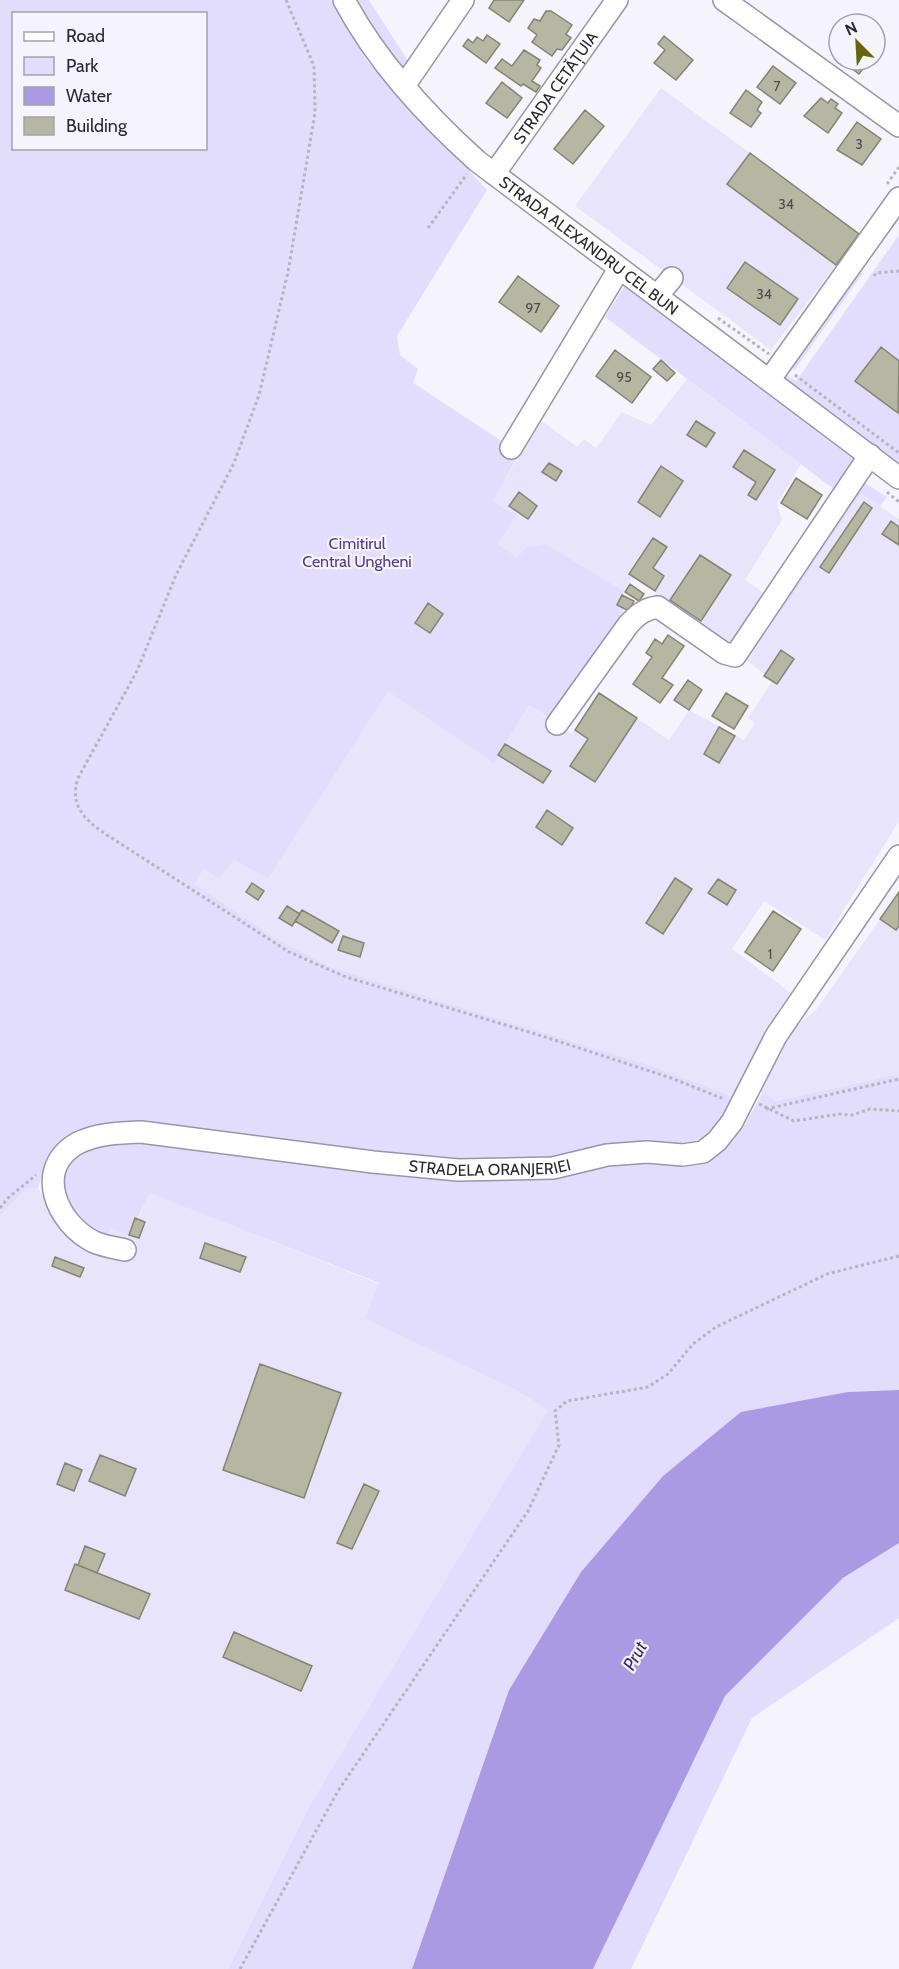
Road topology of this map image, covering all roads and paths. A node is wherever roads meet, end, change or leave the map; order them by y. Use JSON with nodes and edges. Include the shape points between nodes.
{"nodes":[{"id":1,"x":286,"y":0,"type":"edge"},
{"id":2,"x":344,"y":0,"type":"edge"},
{"id":3,"x":463,"y":0,"type":"edge"},
{"id":4,"x":617,"y":0,"type":"edge"},
{"id":5,"x":723,"y":0,"type":"edge"},
{"id":6,"x":404,"y":86,"type":"junction"},
{"id":7,"x":899,"y":126,"type":"edge"},
{"id":8,"x":477,"y":161,"type":"junction"},
{"id":9,"x":494,"y":174,"type":"junction"},
{"id":10,"x":899,"y":198,"type":"edge"},
{"id":11,"x":428,"y":228,"type":"dead end"},
{"id":12,"x":619,"y":269,"type":"junction"},
{"id":13,"x":899,"y":271,"type":"edge"},
{"id":14,"x":874,"y":276,"type":"dead end"},
{"id":15,"x":672,"y":278,"type":"dead end"},
{"id":16,"x":658,"y":295,"type":"junction"},
{"id":17,"x":771,"y":379,"type":"junction"},
{"id":18,"x":511,"y":448,"type":"dead end"},
{"id":19,"x":870,"y":455,"type":"junction"},
{"id":20,"x":899,"y":478,"type":"edge"},
{"id":21,"x":557,"y":724,"type":"dead end"},
{"id":22,"x":899,"y":856,"type":"edge"},
{"id":23,"x":899,"y":1079,"type":"edge"},
{"id":24,"x":745,"y":1101,"type":"junction"},
{"id":25,"x":766,"y":1109,"type":"junction"},
{"id":26,"x":899,"y":1111,"type":"edge"},
{"id":27,"x":55,"y":1163,"type":"junction"},
{"id":28,"x":0,"y":1208,"type":"edge"},
{"id":29,"x":125,"y":1250,"type":"dead end"},
{"id":30,"x":899,"y":1256,"type":"edge"},
{"id":31,"x":240,"y":1969,"type":"edge"}],
"edges":[{"from":1,"to":24,"type":"path","via":[[314,66],[315,113],[292,253],[259,395],[234,463],[176,575],[137,671],[78,778],[77,808],[107,835],[315,965]]},
{"from":2,"to":6,"type":"street","name":"STRADA ALEXANDRU CEL BUN","via":[[370,44]]},
{"from":3,"to":6,"type":"street"},
{"from":4,"to":9,"type":"street","name":"STRADA CETĂȚUIA"},
{"from":5,"to":7,"type":"street"},
{"from":6,"to":8,"type":"street","name":"STRADA ALEXANDRU CEL BUN"},
{"from":8,"to":9,"type":"street","name":"STRADA ALEXANDRU CEL BUN"},
{"from":8,"to":11,"type":"path"},
{"from":9,"to":12,"type":"street","name":"STRADA ALEXANDRU CEL BUN"},
{"from":10,"to":17,"type":"street"},
{"from":12,"to":16,"type":"street","name":"STRADA ALEXANDRU CEL BUN"},
{"from":12,"to":18,"type":"street"},
{"from":13,"to":14,"type":"path"},
{"from":15,"to":16,"type":"street"},
{"from":16,"to":17,"type":"street","name":"STRADA ALEXANDRU CEL BUN"},
{"from":17,"to":19,"type":"street","name":"STRADA ALEXANDRU CEL BUN"},
{"from":19,"to":20,"type":"street","name":"STRADA ALEXANDRU CEL BUN"},
{"from":19,"to":21,"type":"street","via":[[735,656],[724,653],[658,607],[649,608],[637,614]]},
{"from":22,"to":24,"type":"street","name":"STRADELA ORANJERIEI","via":[[776,1036]]},
{"from":23,"to":25,"type":"path"},
{"from":24,"to":25,"type":"path"},
{"from":24,"to":27,"type":"street","name":"STRADELA ORANJERIEI","via":[[721,1137],[703,1152],[607,1155],[553,1168],[448,1169],[141,1132],[92,1138],[77,1144]]},
{"from":25,"to":26,"type":"path","via":[[794,1121],[852,1115],[870,1109]]},
{"from":27,"to":28,"type":"path"},
{"from":27,"to":29,"type":"street","via":[[54,1189],[60,1208],[72,1225],[94,1242]]},
{"from":30,"to":31,"type":"path","via":[[827,1274],[716,1327],[693,1344],[668,1374],[648,1387],[567,1401],[555,1411],[559,1445],[528,1511],[338,1791]]}]}
